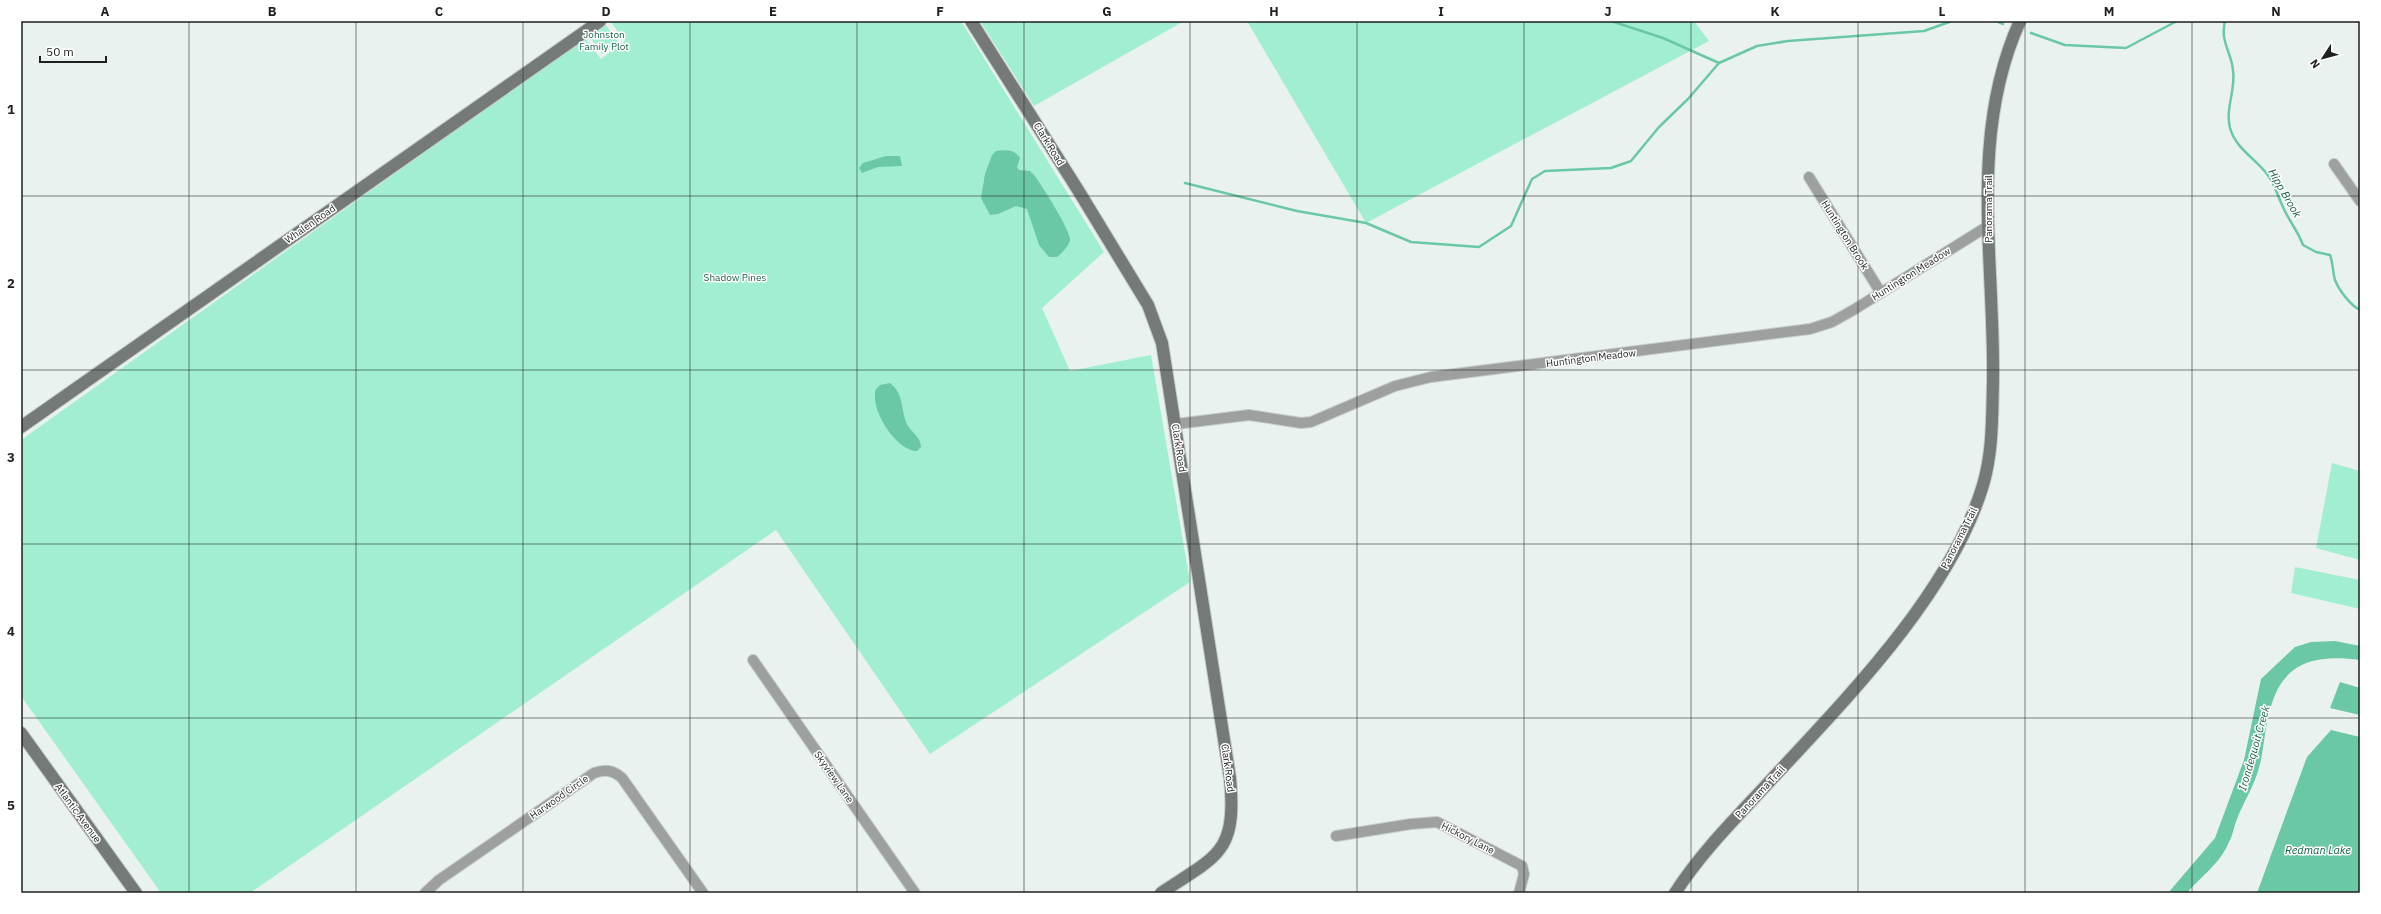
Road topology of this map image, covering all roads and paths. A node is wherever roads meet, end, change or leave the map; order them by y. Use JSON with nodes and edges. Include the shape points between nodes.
{"nodes":[{"id":1,"x":600,"y":21,"type":"edge"},
{"id":2,"x":971,"y":21,"type":"edge"},
{"id":3,"x":2020,"y":21,"type":"edge"},
{"id":4,"x":2334,"y":164,"type":"dead end"},
{"id":5,"x":1809,"y":177,"type":"dead end"},
{"id":6,"x":2360,"y":201,"type":"edge"},
{"id":7,"x":1988,"y":226,"type":"junction"},
{"id":8,"x":1882,"y":293,"type":"junction"},
{"id":9,"x":1176,"y":424,"type":"junction"},
{"id":10,"x":21,"y":427,"type":"edge"},
{"id":11,"x":753,"y":660,"type":"dead end"},
{"id":12,"x":21,"y":733,"type":"edge"},
{"id":13,"x":1336,"y":836,"type":"dead end"},
{"id":14,"x":136,"y":893,"type":"edge"},
{"id":15,"x":425,"y":893,"type":"edge"},
{"id":16,"x":703,"y":893,"type":"edge"},
{"id":17,"x":915,"y":893,"type":"edge"},
{"id":18,"x":1160,"y":893,"type":"edge"},
{"id":19,"x":1519,"y":893,"type":"edge"},
{"id":20,"x":1675,"y":893,"type":"edge"}],
"edges":[{"from":1,"to":10,"type":"street","name":"Whalen Road"},
{"from":2,"to":9,"type":"street","name":"Clark Road","via":[[1148,305],[1162,343]]},
{"from":3,"to":7,"type":"street","name":"Panorama Trail","via":[[1997,91],[1988,171]]},
{"from":4,"to":6,"type":"street"},
{"from":5,"to":8,"type":"street","name":"Huntington Brook"},
{"from":7,"to":8,"type":"street","name":"Huntington Meadow"},
{"from":7,"to":20,"type":"street","name":"Panorama Trail","via":[[1993,353],[1992,442],[1983,485],[1963,535],[1914,615],[1885,653],[1794,756],[1707,848]]},
{"from":8,"to":9,"type":"street","name":"Huntington Meadow","via":[[1832,322],[1810,329],[1426,378],[1395,386],[1311,422],[1301,423],[1249,415]]},
{"from":9,"to":18,"type":"street","name":"Clark Road","via":[[1230,778],[1232,812],[1228,837],[1214,856]]},
{"from":11,"to":17,"type":"street","name":"Skyview Lane"},
{"from":12,"to":14,"type":"street","name":"Atlantic Avenue"},
{"from":13,"to":19,"type":"street","name":"Hickory Lane","via":[[1437,822],[1522,866],[1524,874]]},
{"from":15,"to":16,"type":"street","name":"Harwood Circle","via":[[439,880],[594,773],[605,770],[614,772],[622,778]]}]}
